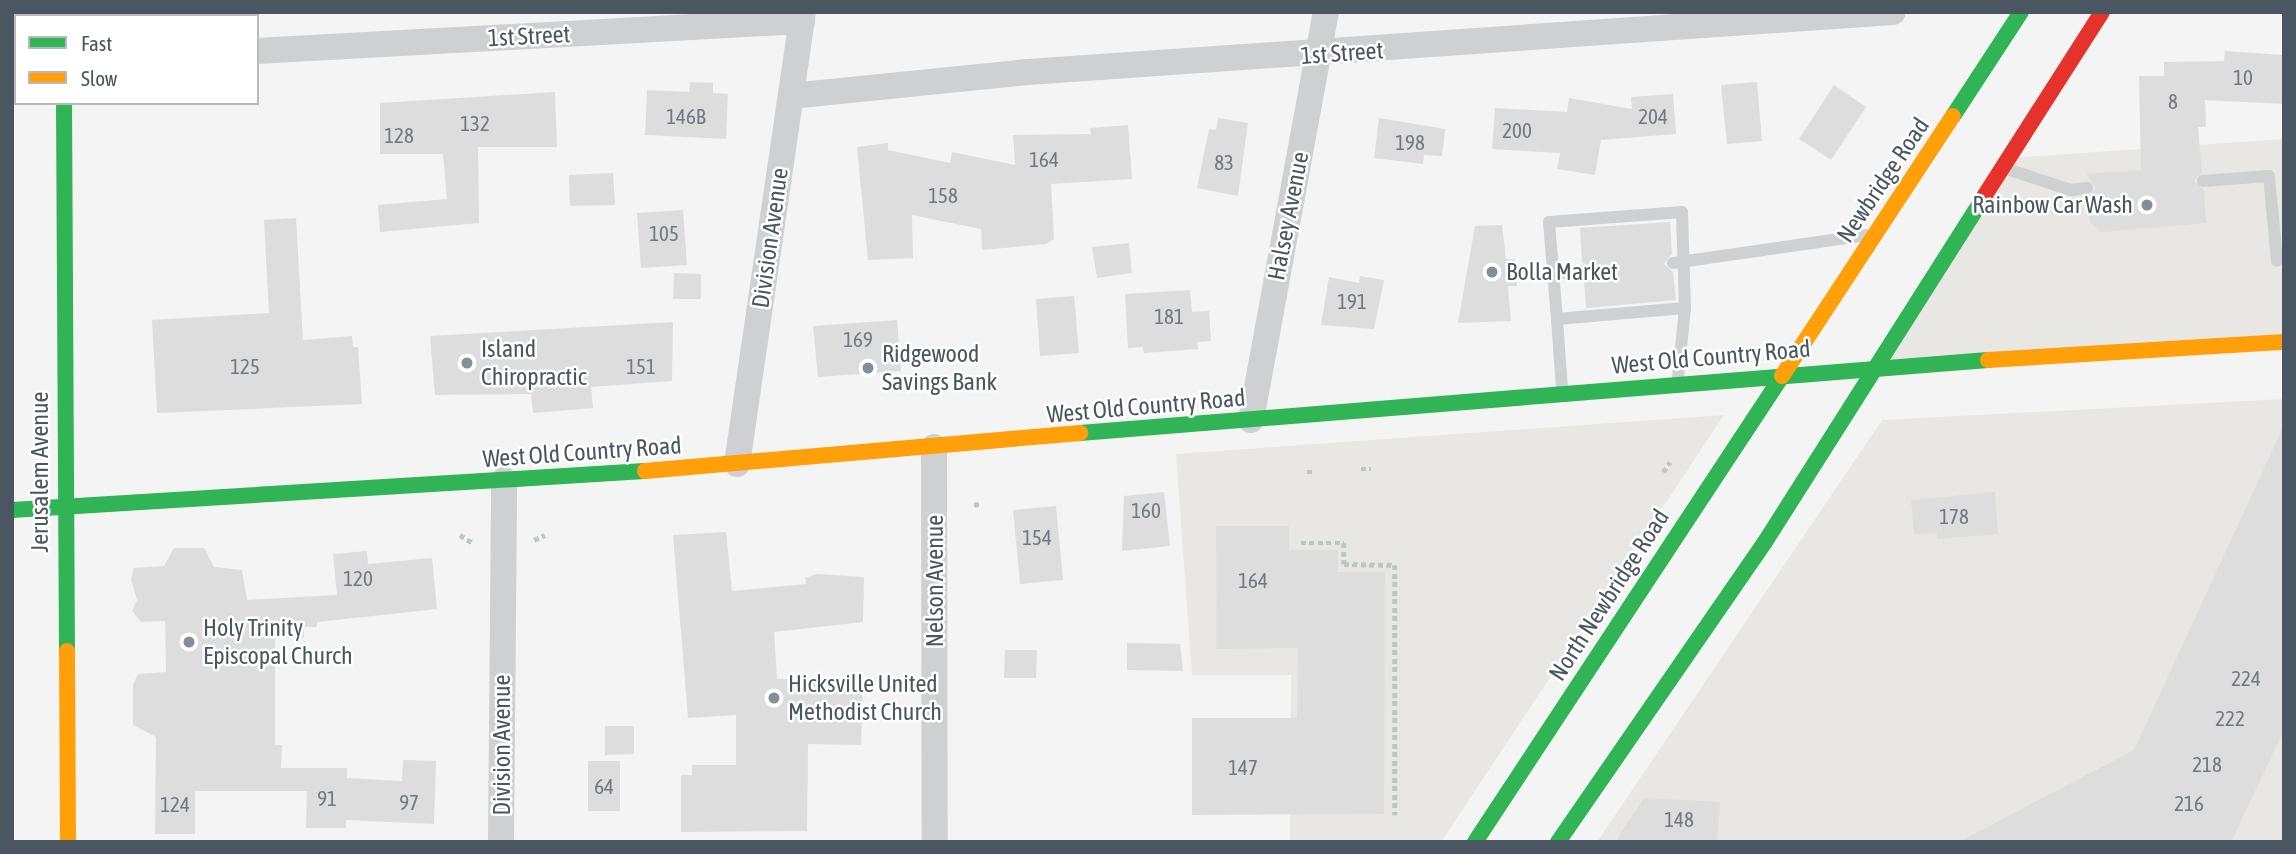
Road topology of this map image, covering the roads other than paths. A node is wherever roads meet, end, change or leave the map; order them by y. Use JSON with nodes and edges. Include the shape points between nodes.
{"nodes":[{"id":1,"x":1326,"y":12,"type":"edge"},
{"id":2,"x":1893,"y":12,"type":"edge"},
{"id":3,"x":2021,"y":12,"type":"edge"},
{"id":4,"x":2102,"y":12,"type":"edge"},
{"id":5,"x":802,"y":17,"type":"edge"},
{"id":6,"x":259,"y":51,"type":"edge"},
{"id":7,"x":1319,"y":55,"type":"junction"},
{"id":8,"x":791,"y":96,"type":"junction"},
{"id":9,"x":64,"y":105,"type":"edge"},
{"id":10,"x":2004,"y":167,"type":"junction"},
{"id":11,"x":2203,"y":181,"type":"dead end"},
{"id":12,"x":2087,"y":188,"type":"dead end"},
{"id":13,"x":1874,"y":234,"type":"junction"},
{"id":14,"x":2277,"y":261,"type":"dead end"},
{"id":15,"x":1679,"y":262,"type":"junction"},
{"id":16,"x":1583,"y":271,"type":"dead end"},
{"id":17,"x":1553,"y":274,"type":"junction"},
{"id":18,"x":1685,"y":308,"type":"junction"},
{"id":19,"x":1557,"y":319,"type":"junction"},
{"id":20,"x":2284,"y":342,"type":"edge"},
{"id":21,"x":1878,"y":367,"type":"junction"},
{"id":22,"x":1782,"y":373,"type":"junction"},
{"id":23,"x":1678,"y":382,"type":"junction"},
{"id":24,"x":1562,"y":392,"type":"junction"},
{"id":25,"x":1251,"y":420,"type":"junction"},
{"id":26,"x":934,"y":447,"type":"junction"},
{"id":27,"x":737,"y":464,"type":"junction"},
{"id":28,"x":504,"y":480,"type":"junction"},
{"id":29,"x":62,"y":506,"type":"junction"},
{"id":30,"x":12,"y":510,"type":"edge"},
{"id":31,"x":68,"y":842,"type":"edge"},
{"id":32,"x":501,"y":842,"type":"edge"},
{"id":33,"x":935,"y":842,"type":"edge"},
{"id":34,"x":1475,"y":842,"type":"edge"},
{"id":35,"x":1558,"y":842,"type":"edge"}],
"edges":[{"from":1,"to":7,"type":"street","name":"Halsey Avenue"},
{"from":2,"to":7,"type":"street","name":"1st Street"},
{"from":3,"to":13,"type":"main road","name":"Newbridge Road"},
{"from":4,"to":10,"type":"main road"},
{"from":5,"to":6,"type":"street","name":"1st Street"},
{"from":5,"to":8,"type":"street","name":"Division Avenue"},
{"from":7,"to":8,"type":"street","name":"1st Street","via":[[1028,72]]},
{"from":7,"to":25,"type":"street","name":"Halsey Avenue"},
{"from":8,"to":27,"type":"street","name":"Division Avenue"},
{"from":9,"to":29,"type":"main road","name":"Jerusalem Avenue"},
{"from":10,"to":12,"type":"lane","via":[[2036,181]]},
{"from":10,"to":21,"type":"main road"},
{"from":11,"to":14,"type":"lane","via":[[2269,176]]},
{"from":13,"to":15,"type":"lane","via":[[1829,236]]},
{"from":13,"to":22,"type":"main road","name":"Newbridge Road"},
{"from":15,"to":17,"type":"lane","via":[[1682,212],[1549,222]]},
{"from":15,"to":18,"type":"lane"},
{"from":16,"to":17,"type":"lane"},
{"from":17,"to":19,"type":"lane"},
{"from":18,"to":19,"type":"lane"},
{"from":18,"to":23,"type":"lane"},
{"from":19,"to":24,"type":"lane"},
{"from":20,"to":21,"type":"main road","name":"West Old Country Road"},
{"from":21,"to":22,"type":"main road","name":"West Old Country Road"},
{"from":21,"to":35,"type":"main road","via":[[1715,617]]},
{"from":22,"to":23,"type":"main road","name":"West Old Country Road"},
{"from":22,"to":34,"type":"main road","name":"North Newbridge Road"},
{"from":23,"to":24,"type":"main road","name":"West Old Country Road"},
{"from":24,"to":25,"type":"main road","name":"West Old Country Road"},
{"from":25,"to":26,"type":"main road","name":"West Old Country Road"},
{"from":26,"to":27,"type":"main road","name":"West Old Country Road"},
{"from":26,"to":33,"type":"street","name":"Nelson Avenue"},
{"from":27,"to":28,"type":"main road","name":"West Old Country Road"},
{"from":28,"to":29,"type":"main road","name":"West Old Country Road"},
{"from":28,"to":32,"type":"street","name":"Division Avenue"},
{"from":29,"to":30,"type":"main road","name":"West Old Country Road"},
{"from":29,"to":31,"type":"main road","name":"Jerusalem Avenue"}]}
